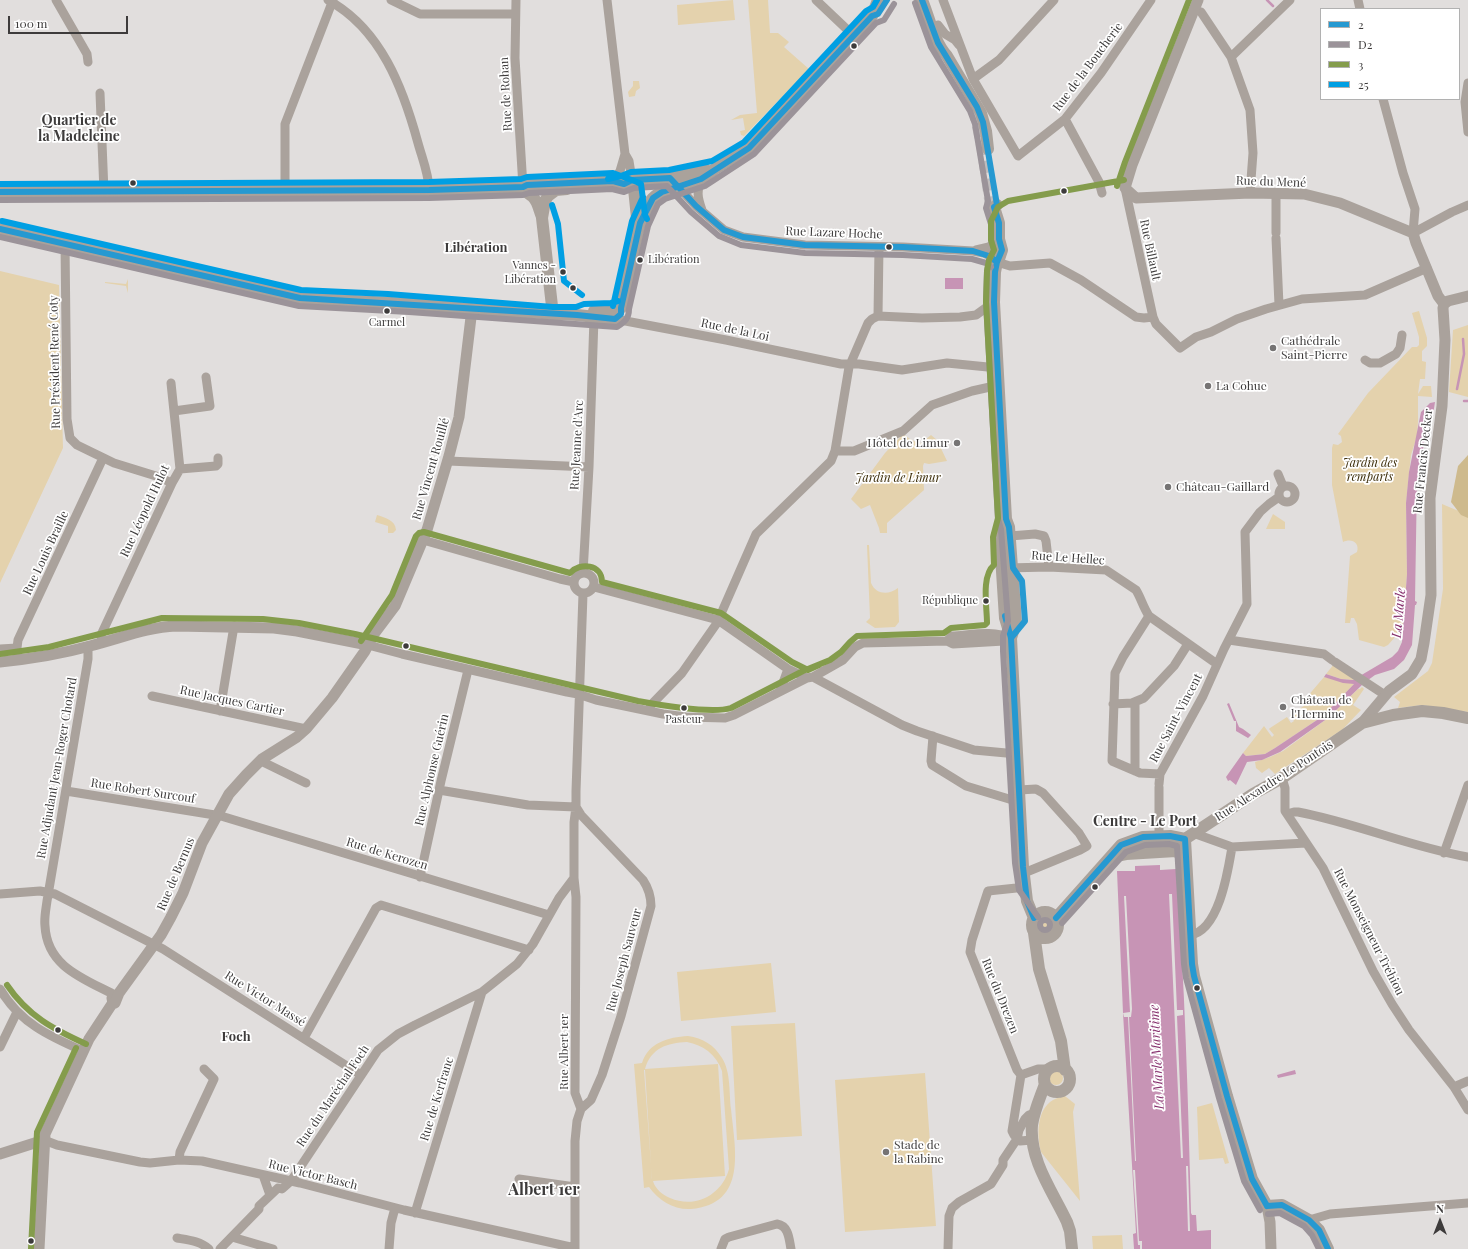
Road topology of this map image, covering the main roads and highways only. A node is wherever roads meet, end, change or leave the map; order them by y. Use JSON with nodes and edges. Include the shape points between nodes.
{"nodes":[{"id":1,"x":878,"y":0,"type":"edge"},
{"id":2,"x":887,"y":0,"type":"edge"},
{"id":3,"x":922,"y":0,"type":"edge"},
{"id":4,"x":930,"y":0,"type":"edge"},
{"id":5,"x":872,"y":16,"type":"junction"},
{"id":6,"x":947,"y":56,"type":"junction"},
{"id":7,"x":988,"y":149,"type":"dead end"},
{"id":8,"x":714,"y":169,"type":"junction"},
{"id":9,"x":626,"y":183,"type":"junction"},
{"id":10,"x":523,"y":187,"type":"junction"},
{"id":11,"x":0,"y":192,"type":"edge"},
{"id":12,"x":995,"y":206,"type":"tunnel mouth"},
{"id":13,"x":542,"y":218,"type":"junction"},
{"id":14,"x":640,"y":223,"type":"junction"},
{"id":15,"x":0,"y":229,"type":"edge"},
{"id":16,"x":553,"y":315,"type":"junction"},
{"id":17,"x":577,"y":315,"type":"junction"},
{"id":18,"x":615,"y":319,"type":"road end"},
{"id":19,"x":1006,"y":519,"type":"junction"},
{"id":20,"x":1008,"y":568,"type":"junction"},
{"id":21,"x":1468,"y":718,"type":"edge"},
{"id":22,"x":1189,"y":836,"type":"junction"},
{"id":23,"x":1176,"y":851,"type":"junction"},
{"id":24,"x":1111,"y":857,"type":"junction"},
{"id":25,"x":1186,"y":861,"type":"junction"},
{"id":26,"x":1039,"y":915,"type":"junction"},
{"id":27,"x":1056,"y":918,"type":"junction"},
{"id":28,"x":1034,"y":933,"type":"junction"},
{"id":29,"x":1048,"y":938,"type":"junction"},
{"id":30,"x":1038,"y":958,"type":"junction"},
{"id":31,"x":1055,"y":1069,"type":"junction"},
{"id":32,"x":1045,"y":1084,"type":"junction"},
{"id":33,"x":1057,"y":1092,"type":"junction"},
{"id":34,"x":1036,"y":1111,"type":"junction"},
{"id":35,"x":1072,"y":1249,"type":"edge"},
{"id":36,"x":1328,"y":1249,"type":"edge"}],
"edges":[{"from":1,"to":5,"type":"main road"},
{"from":2,"to":5,"type":"main road","via":[[878,14]]},
{"from":3,"to":6,"type":"main road","via":[[936,38]]},
{"from":4,"to":6,"type":"main road"},
{"from":5,"to":8,"type":"main road","via":[[749,148]]},
{"from":6,"to":7,"type":"main road","via":[[984,122]]},
{"from":8,"to":9,"type":"main road"},
{"from":8,"to":14,"type":"main road","via":[[702,178],[654,197],[647,204]]},
{"from":9,"to":10,"type":"main road"},
{"from":9,"to":13,"type":"main road","via":[[614,187],[556,190],[545,201]]},
{"from":9,"to":14,"type":"main road"},
{"from":10,"to":11,"type":"main road","via":[[429,190]]},
{"from":10,"to":13,"type":"main road","via":[[535,200]]},
{"from":12,"to":19,"type":"main road","via":[[1002,250],[997,262],[994,302]]},
{"from":13,"to":16,"type":"main road"},
{"from":14,"to":17,"type":"main road","via":[[621,308]]},
{"from":15,"to":16,"type":"main road","via":[[300,298]]},
{"from":16,"to":17,"type":"main road"},
{"from":17,"to":18,"type":"main road"},
{"from":19,"to":20,"type":"main road","via":[[1010,536]]},
{"from":19,"to":20,"type":"main road","via":[[1001,532],[1001,558]]},
{"from":20,"to":26,"type":"main road","via":[[1016,622],[1011,638],[1024,873],[1026,887]]},
{"from":21,"to":22,"type":"main road","name":"Rue Alexandre Le Pontois","via":[[1422,711],[1362,723],[1282,778]]},
{"from":22,"to":23,"type":"main road"},
{"from":22,"to":24,"type":"main road","via":[[1143,837],[1120,845]]},
{"from":22,"to":25,"type":"main road"},
{"from":23,"to":24,"type":"main road"},
{"from":23,"to":25,"type":"main road"},
{"from":24,"to":27,"type":"main road"},
{"from":25,"to":36,"type":"main road","via":[[1194,976],[1252,1179],[1267,1206],[1282,1205],[1308,1220],[1319,1230]]},
{"from":26,"to":27,"type":"main road","via":[[1051,913]]},
{"from":26,"to":28,"type":"main road","via":[[1032,925]]},
{"from":27,"to":29,"type":"main road","via":[[1058,931]]},
{"from":28,"to":29,"type":"main road","via":[[1040,938]]},
{"from":28,"to":30,"type":"main road"},
{"from":29,"to":30,"type":"main road"},
{"from":30,"to":31,"type":"main road","via":[[1062,1048]]},
{"from":31,"to":32,"type":"main road","via":[[1044,1076]]},
{"from":31,"to":33,"type":"main road","via":[[1068,1074],[1066,1088]]},
{"from":32,"to":33,"type":"main road"},
{"from":32,"to":34,"type":"main road"},
{"from":33,"to":34,"type":"main road"},
{"from":34,"to":35,"type":"main road","via":[[1032,1124],[1036,1159],[1067,1222]]}]}
